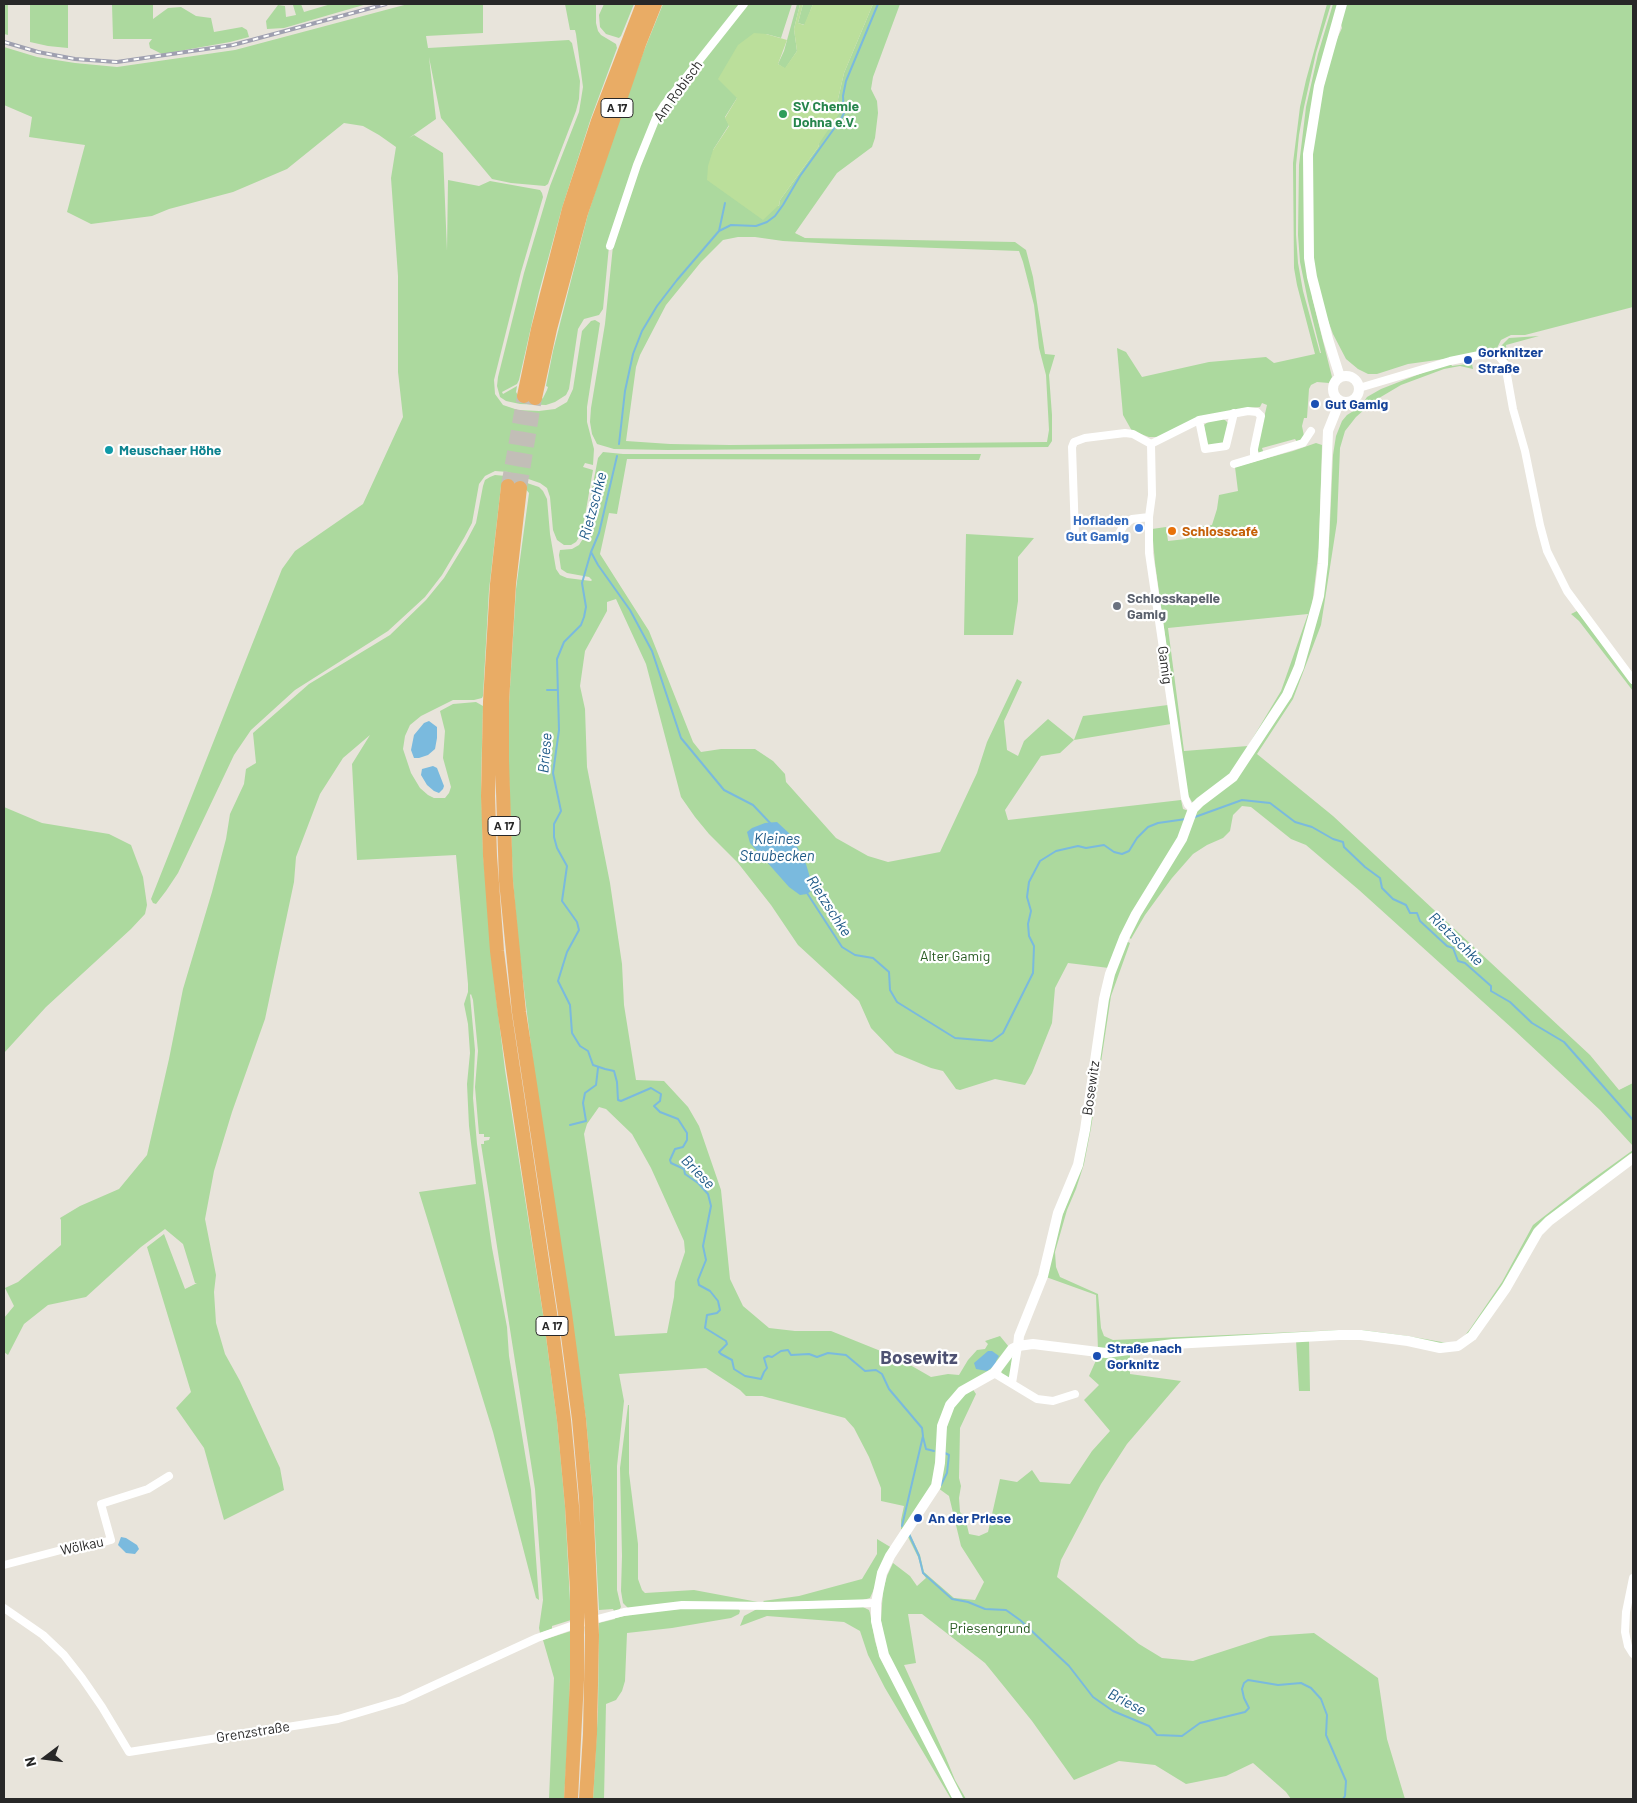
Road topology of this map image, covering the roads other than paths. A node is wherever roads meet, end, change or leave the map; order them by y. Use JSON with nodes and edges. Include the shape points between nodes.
{"nodes":[{"id":1,"x":643,"y":4,"type":"edge"},
{"id":2,"x":655,"y":4,"type":"edge"},
{"id":3,"x":744,"y":4,"type":"edge"},
{"id":4,"x":1342,"y":4,"type":"edge"},
{"id":5,"x":610,"y":246,"type":"dead end"},
{"id":6,"x":1340,"y":377,"type":"junction"},
{"id":7,"x":1359,"y":388,"type":"junction"},
{"id":8,"x":1340,"y":401,"type":"junction"},
{"id":9,"x":1234,"y":412,"type":"junction"},
{"id":10,"x":1199,"y":420,"type":"junction"},
{"id":11,"x":1311,"y":431,"type":"dead end"},
{"id":12,"x":1151,"y":444,"type":"junction"},
{"id":13,"x":1254,"y":458,"type":"junction"},
{"id":14,"x":1234,"y":464,"type":"dead end"},
{"id":15,"x":1149,"y":517,"type":"junction"},
{"id":16,"x":1633,"y":680,"type":"edge"},
{"id":17,"x":1193,"y":810,"type":"junction"},
{"id":18,"x":1633,"y":1158,"type":"edge"},
{"id":19,"x":1018,"y":1346,"type":"junction"},
{"id":20,"x":994,"y":1372,"type":"junction"},
{"id":21,"x":1012,"y":1384,"type":"junction"},
{"id":22,"x":1075,"y":1394,"type":"dead end"},
{"id":23,"x":170,"y":1476,"type":"dead end"},
{"id":24,"x":4,"y":1565,"type":"edge"},
{"id":25,"x":1633,"y":1578,"type":"edge"},
{"id":26,"x":876,"y":1603,"type":"junction"},
{"id":27,"x":4,"y":1608,"type":"edge"},
{"id":28,"x":1633,"y":1654,"type":"edge"},
{"id":29,"x":571,"y":1799,"type":"edge"},
{"id":30,"x":586,"y":1799,"type":"edge"},
{"id":31,"x":958,"y":1799,"type":"edge"}],
"edges":[{"from":1,"to":2,"type":"highway","number":"A 17","via":[[601,112],[569,210],[538,328],[529,397],[581,213]]},
{"from":3,"to":5,"type":"street","name":"Am Robisch","via":[[656,118]]},
{"from":4,"to":6,"type":"street","via":[[1319,86],[1308,154],[1309,258]]},
{"from":6,"to":7,"type":"street","via":[[1351,377]]},
{"from":6,"to":8,"type":"street","via":[[1332,389]]},
{"from":7,"to":8,"type":"street","via":[[1352,400]]},
{"from":7,"to":16,"type":"street","via":[[1450,361],[1497,354],[1505,364],[1547,551],[1567,591]]},
{"from":8,"to":17,"type":"street","via":[[1328,431],[1319,596],[1299,667],[1287,695],[1233,777]]},
{"from":9,"to":10,"type":"street"},
{"from":9,"to":10,"type":"street","via":[[1226,446],[1205,449]]},
{"from":9,"to":13,"type":"street","via":[[1257,412],[1261,416]]},
{"from":10,"to":12,"type":"street"},
{"from":11,"to":13,"type":"street","via":[[1304,443]]},
{"from":12,"to":15,"type":"street","name":"Gamig"},
{"from":12,"to":15,"type":"street","via":[[1125,433],[1085,438],[1074,442],[1072,447],[1075,535],[1090,540],[1116,539],[1132,519]]},
{"from":13,"to":14,"type":"street"},
{"from":15,"to":17,"type":"street","name":"Gamig","via":[[1149,553],[1185,798]]},
{"from":17,"to":19,"type":"street","name":"Bosewitz","via":[[1182,838],[1136,914],[1110,974],[1078,1164],[1058,1213],[1043,1276]]},
{"from":18,"to":19,"type":"street","via":[[1538,1232],[1506,1288],[1472,1336],[1458,1346],[1440,1348],[1361,1335],[1173,1344],[1106,1353],[1033,1344]]},
{"from":19,"to":20,"type":"street","name":"Bosewitz"},
{"from":19,"to":21,"type":"street","name":"Bosewitz"},
{"from":20,"to":21,"type":"street"},
{"from":20,"to":26,"type":"street","name":"Bosewitz","via":[[962,1391],[950,1405],[942,1426],[936,1486],[890,1556],[882,1573]]},
{"from":21,"to":22,"type":"street","via":[[1043,1401]]},
{"from":23,"to":24,"type":"street","name":"Wölkau","via":[[148,1489],[101,1504],[111,1540]]},
{"from":25,"to":28,"type":"street","via":[[1625,1632]]},
{"from":26,"to":27,"type":"street","name":"Grenzstraße","via":[[682,1605],[614,1615],[553,1632],[402,1700],[338,1719],[129,1752],[87,1685],[64,1656],[43,1635]]},
{"from":26,"to":31,"type":"street","name":"Bosewitz","via":[[876,1621],[884,1654]]},
{"from":29,"to":30,"type":"highway","number":"A 17","via":[[577,1662],[572,1506],[550,1314],[505,1015],[490,856],[490,702],[498,584],[514,487],[502,703],[506,882],[519,1012],[565,1313],[586,1498],[592,1635]]}]}
